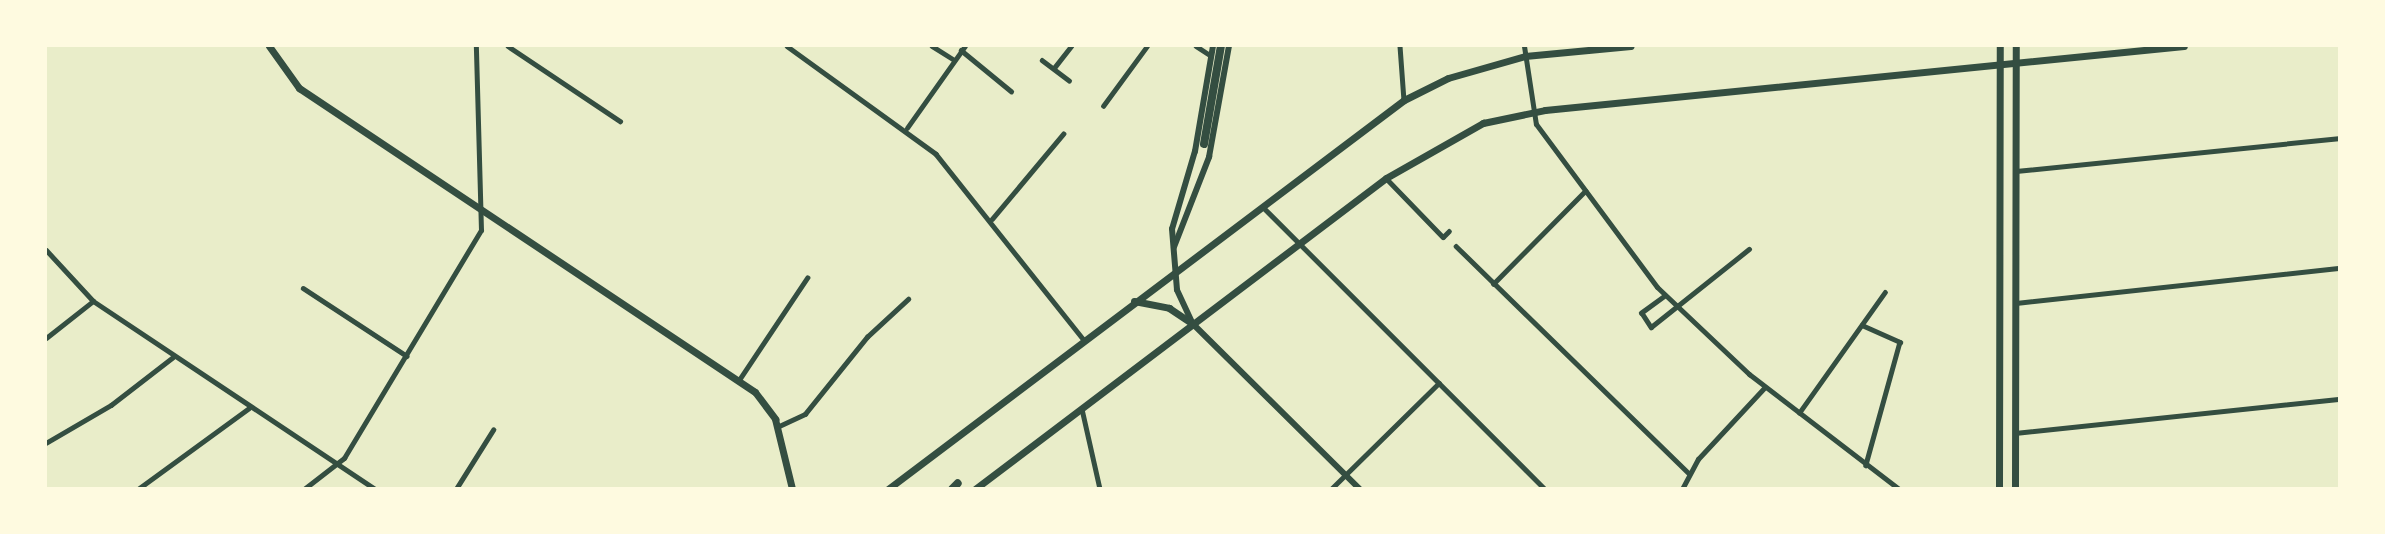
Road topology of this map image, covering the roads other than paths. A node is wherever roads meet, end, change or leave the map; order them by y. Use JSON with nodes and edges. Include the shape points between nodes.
{"nodes":[{"id":1,"x":269,"y":46,"type":"edge"},
{"id":2,"x":476,"y":46,"type":"edge"},
{"id":3,"x":508,"y":46,"type":"edge"},
{"id":4,"x":787,"y":46,"type":"edge"},
{"id":5,"x":932,"y":46,"type":"edge"},
{"id":6,"x":1071,"y":46,"type":"edge"},
{"id":7,"x":1147,"y":46,"type":"edge"},
{"id":8,"x":1196,"y":46,"type":"edge"},
{"id":9,"x":1213,"y":46,"type":"edge"},
{"id":10,"x":1221,"y":46,"type":"edge"},
{"id":11,"x":1229,"y":46,"type":"edge"},
{"id":12,"x":1400,"y":46,"type":"edge"},
{"id":13,"x":1524,"y":46,"type":"edge"},
{"id":14,"x":1631,"y":46,"type":"edge"},
{"id":15,"x":2000,"y":46,"type":"edge"},
{"id":16,"x":2017,"y":46,"type":"edge"},
{"id":17,"x":2184,"y":46,"type":"edge"},
{"id":18,"x":963,"y":48,"type":"edge"},
{"id":19,"x":1210,"y":55,"type":"junction"},
{"id":20,"x":1525,"y":57,"type":"junction"},
{"id":21,"x":2016,"y":59,"type":"junction"},
{"id":22,"x":954,"y":60,"type":"junction"},
{"id":23,"x":1042,"y":60,"type":"dead end"},
{"id":24,"x":1999,"y":62,"type":"junction"},
{"id":25,"x":1054,"y":68,"type":"junction"},
{"id":26,"x":1069,"y":80,"type":"dead end"},
{"id":27,"x":1011,"y":91,"type":"dead end"},
{"id":28,"x":1404,"y":100,"type":"junction"},
{"id":29,"x":1103,"y":106,"type":"dead end"},
{"id":30,"x":1531,"y":111,"type":"junction"},
{"id":31,"x":620,"y":121,"type":"dead end"},
{"id":32,"x":907,"y":128,"type":"junction"},
{"id":33,"x":1063,"y":134,"type":"dead end"},
{"id":34,"x":2340,"y":138,"type":"edge"},
{"id":35,"x":1204,"y":144,"type":"dead end"},
{"id":36,"x":2016,"y":172,"type":"junction"},
{"id":37,"x":1387,"y":178,"type":"junction"},
{"id":38,"x":1585,"y":191,"type":"junction"},
{"id":39,"x":1261,"y":205,"type":"junction"},
{"id":40,"x":485,"y":212,"type":"junction"},
{"id":41,"x":992,"y":219,"type":"junction"},
{"id":42,"x":1449,"y":231,"type":"dead end"},
{"id":43,"x":1299,"y":243,"type":"junction"},
{"id":44,"x":1456,"y":246,"type":"dead end"},
{"id":45,"x":1749,"y":248,"type":"dead end"},
{"id":46,"x":46,"y":250,"type":"edge"},
{"id":47,"x":1172,"y":256,"type":"junction"},
{"id":48,"x":2340,"y":268,"type":"edge"},
{"id":49,"x":1173,"y":272,"type":"junction"},
{"id":50,"x":807,"y":278,"type":"dead end"},
{"id":51,"x":1493,"y":284,"type":"junction"},
{"id":52,"x":303,"y":288,"type":"dead end"},
{"id":53,"x":1885,"y":292,"type":"dead end"},
{"id":54,"x":1665,"y":296,"type":"junction"},
{"id":55,"x":908,"y":299,"type":"dead end"},
{"id":56,"x":93,"y":301,"type":"junction"},
{"id":57,"x":1134,"y":301,"type":"junction"},
{"id":58,"x":2016,"y":303,"type":"junction"},
{"id":59,"x":1676,"y":308,"type":"junction"},
{"id":60,"x":1193,"y":324,"type":"junction"},
{"id":61,"x":1862,"y":325,"type":"junction"},
{"id":62,"x":46,"y":338,"type":"edge"},
{"id":63,"x":1084,"y":340,"type":"junction"},
{"id":64,"x":407,"y":356,"type":"junction"},
{"id":65,"x":173,"y":357,"type":"junction"},
{"id":66,"x":739,"y":380,"type":"junction"},
{"id":67,"x":1439,"y":383,"type":"junction"},
{"id":68,"x":1765,"y":387,"type":"junction"},
{"id":69,"x":2340,"y":399,"type":"edge"},
{"id":70,"x":250,"y":408,"type":"junction"},
{"id":71,"x":1082,"y":409,"type":"junction"},
{"id":72,"x":1798,"y":413,"type":"junction"},
{"id":73,"x":777,"y":427,"type":"junction"},
{"id":74,"x":493,"y":430,"type":"dead end"},
{"id":75,"x":2015,"y":433,"type":"junction"},
{"id":76,"x":46,"y":443,"type":"edge"},
{"id":77,"x":338,"y":464,"type":"junction"},
{"id":78,"x":1866,"y":465,"type":"junction"},
{"id":79,"x":1346,"y":474,"type":"junction"},
{"id":80,"x":1689,"y":474,"type":"junction"},
{"id":81,"x":138,"y":488,"type":"edge"},
{"id":82,"x":304,"y":488,"type":"edge"},
{"id":83,"x":374,"y":488,"type":"edge"},
{"id":84,"x":456,"y":488,"type":"edge"},
{"id":85,"x":792,"y":488,"type":"edge"},
{"id":86,"x":888,"y":488,"type":"edge"},
{"id":87,"x":975,"y":488,"type":"edge"},
{"id":88,"x":1100,"y":488,"type":"edge"},
{"id":89,"x":1331,"y":488,"type":"edge"},
{"id":90,"x":1360,"y":488,"type":"edge"},
{"id":91,"x":1545,"y":488,"type":"edge"},
{"id":92,"x":1682,"y":488,"type":"edge"},
{"id":93,"x":1899,"y":488,"type":"edge"},
{"id":94,"x":1999,"y":488,"type":"edge"},
{"id":95,"x":2015,"y":488,"type":"edge"}],
"edges":[{"from":1,"to":40,"type":"main road","via":[[299,88]]},
{"from":2,"to":40,"type":"street"},
{"from":3,"to":31,"type":"street"},
{"from":4,"to":32,"type":"street"},
{"from":5,"to":22,"type":"street"},
{"from":6,"to":25,"type":"street"},
{"from":7,"to":29,"type":"street"},
{"from":8,"to":19,"type":"street"},
{"from":9,"to":19,"type":"main road"},
{"from":10,"to":35,"type":"highway"},
{"from":11,"to":47,"type":"main road","via":[[1211,148]]},
{"from":12,"to":28,"type":"street"},
{"from":13,"to":20,"type":"street"},
{"from":14,"to":20,"type":"main road"},
{"from":15,"to":24,"type":"main road"},
{"from":16,"to":21,"type":"main road"},
{"from":17,"to":21,"type":"main road"},
{"from":18,"to":22,"type":"street"},
{"from":18,"to":27,"type":"street"},
{"from":19,"to":47,"type":"main road"},
{"from":20,"to":28,"type":"main road","via":[[1448,78]]},
{"from":20,"to":30,"type":"street"},
{"from":21,"to":24,"type":"main road"},
{"from":21,"to":36,"type":"main road"},
{"from":22,"to":32,"type":"street"},
{"from":23,"to":25,"type":"street"},
{"from":24,"to":30,"type":"main road"},
{"from":24,"to":94,"type":"main road"},
{"from":25,"to":26,"type":"street"},
{"from":28,"to":39,"type":"main road"},
{"from":30,"to":37,"type":"main road","via":[[1463,130]]},
{"from":30,"to":38,"type":"street"},
{"from":32,"to":41,"type":"street"},
{"from":33,"to":41,"type":"street"},
{"from":34,"to":36,"type":"street"},
{"from":36,"to":58,"type":"main road"},
{"from":37,"to":42,"type":"street","via":[[1443,237]]},
{"from":37,"to":43,"type":"main road"},
{"from":38,"to":51,"type":"street"},
{"from":38,"to":54,"type":"street"},
{"from":39,"to":43,"type":"street"},
{"from":39,"to":49,"type":"main road"},
{"from":40,"to":64,"type":"street","via":[[481,230]]},
{"from":40,"to":66,"type":"main road"},
{"from":41,"to":63,"type":"street"},
{"from":43,"to":60,"type":"main road"},
{"from":43,"to":67,"type":"street"},
{"from":44,"to":51,"type":"street"},
{"from":45,"to":59,"type":"street"},
{"from":46,"to":56,"type":"street"},
{"from":47,"to":49,"type":"main road"},
{"from":48,"to":58,"type":"street"},
{"from":49,"to":57,"type":"main road"},
{"from":49,"to":60,"type":"main road"},
{"from":50,"to":66,"type":"street"},
{"from":51,"to":80,"type":"street"},
{"from":52,"to":64,"type":"street"},
{"from":53,"to":61,"type":"street"},
{"from":54,"to":59,"type":"street"},
{"from":54,"to":59,"type":"street","via":[[1642,313],[1651,327]]},
{"from":55,"to":73,"type":"street","via":[[867,337],[806,414]]},
{"from":56,"to":62,"type":"street"},
{"from":56,"to":65,"type":"street"},
{"from":57,"to":60,"type":"main road","via":[[1169,308]]},
{"from":57,"to":63,"type":"main road"},
{"from":58,"to":75,"type":"main road"},
{"from":59,"to":68,"type":"street"},
{"from":60,"to":71,"type":"main road"},
{"from":60,"to":79,"type":"main road"},
{"from":61,"to":72,"type":"street"},
{"from":61,"to":78,"type":"street","via":[[1900,342]]},
{"from":63,"to":86,"type":"main road"},
{"from":64,"to":77,"type":"street"},
{"from":65,"to":70,"type":"street"},
{"from":65,"to":76,"type":"street","via":[[111,405]]},
{"from":66,"to":73,"type":"main road","via":[[765,402]]},
{"from":67,"to":79,"type":"street"},
{"from":67,"to":91,"type":"street"},
{"from":68,"to":72,"type":"street"},
{"from":68,"to":80,"type":"street"},
{"from":69,"to":75,"type":"street"},
{"from":70,"to":77,"type":"street"},
{"from":70,"to":81,"type":"street"},
{"from":71,"to":87,"type":"main road"},
{"from":71,"to":88,"type":"street"},
{"from":72,"to":78,"type":"street"},
{"from":73,"to":85,"type":"main road"},
{"from":74,"to":84,"type":"street"},
{"from":75,"to":95,"type":"main road"},
{"from":77,"to":82,"type":"street"},
{"from":77,"to":83,"type":"street"},
{"from":78,"to":93,"type":"street"},
{"from":79,"to":89,"type":"street"},
{"from":79,"to":90,"type":"main road"},
{"from":80,"to":92,"type":"street"}]}
